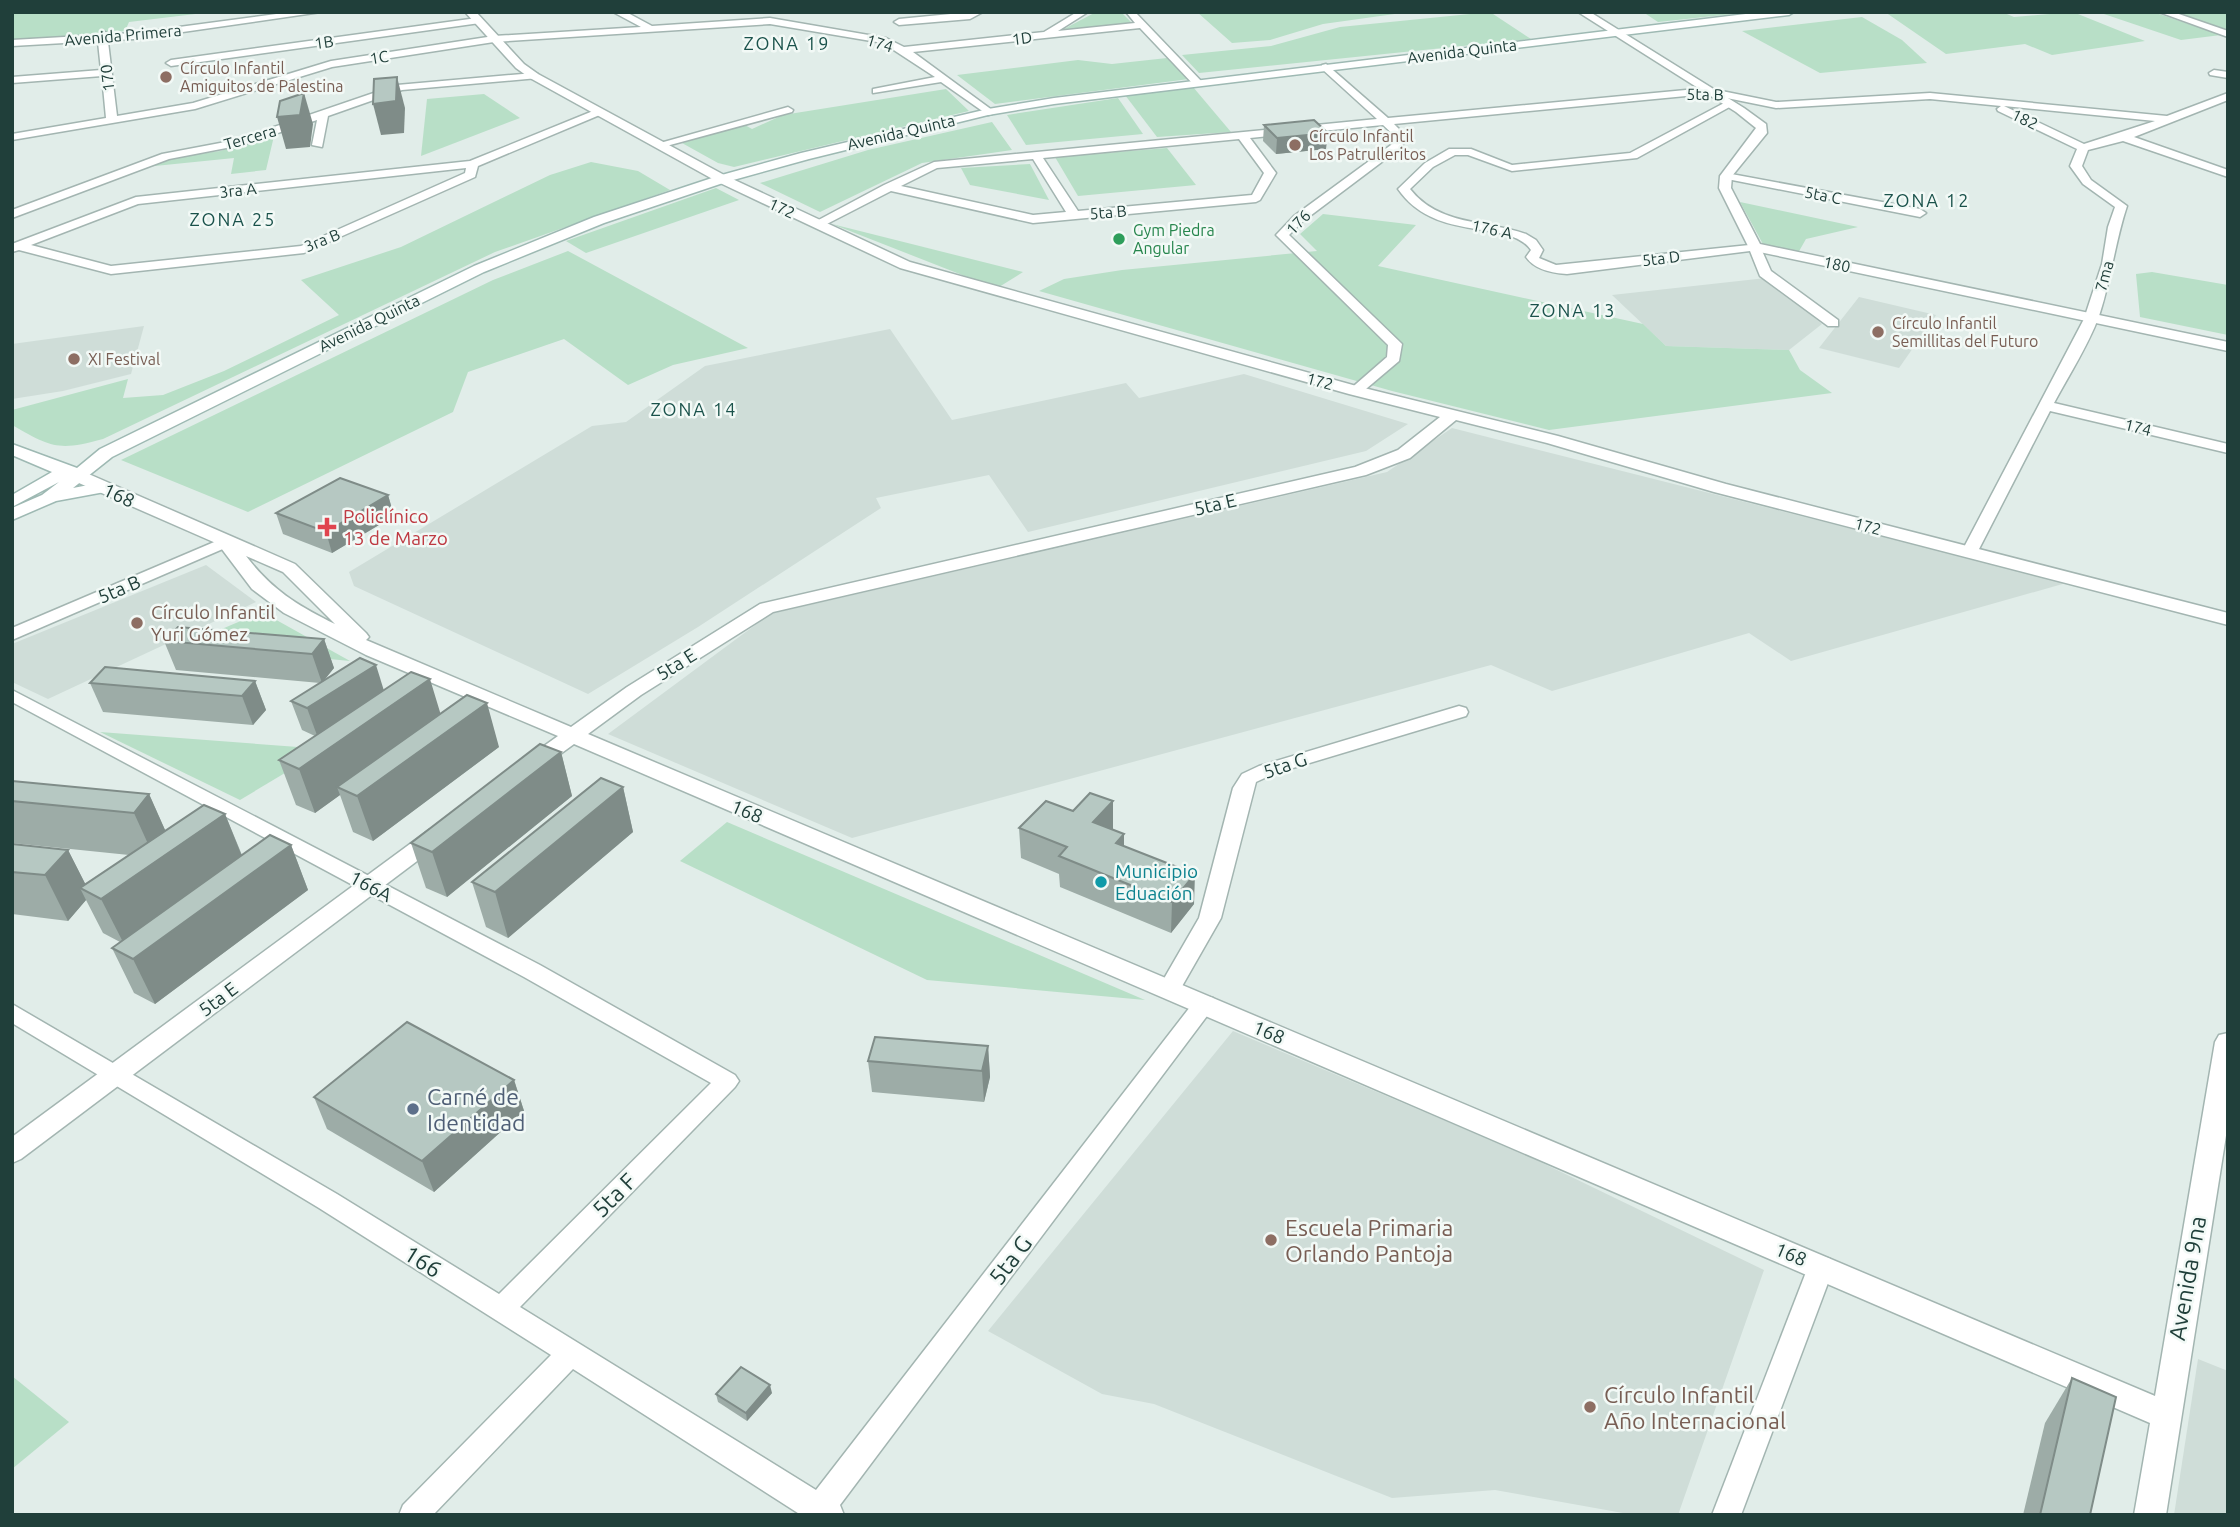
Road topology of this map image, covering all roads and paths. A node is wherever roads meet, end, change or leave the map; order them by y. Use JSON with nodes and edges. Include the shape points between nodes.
{"nodes":[{"id":1,"x":295,"y":12,"type":"edge"},
{"id":2,"x":316,"y":12,"type":"edge"},
{"id":3,"x":617,"y":12,"type":"edge"},
{"id":4,"x":909,"y":12,"type":"edge"},
{"id":5,"x":979,"y":12,"type":"edge"},
{"id":6,"x":1084,"y":12,"type":"edge"},
{"id":7,"x":1130,"y":12,"type":"edge"},
{"id":8,"x":1583,"y":12,"type":"edge"},
{"id":9,"x":1790,"y":12,"type":"edge"},
{"id":10,"x":2163,"y":12,"type":"edge"},
{"id":11,"x":476,"y":20,"type":"edge"},
{"id":12,"x":752,"y":21,"type":"joint"},
{"id":13,"x":900,"y":22,"type":"junction"},
{"id":14,"x":1143,"y":25,"type":"junction"},
{"id":15,"x":648,"y":27,"type":"junction"},
{"id":16,"x":1613,"y":33,"type":"junction"},
{"id":17,"x":2228,"y":34,"type":"edge"},
{"id":18,"x":1042,"y":36,"type":"junction"},
{"id":19,"x":104,"y":37,"type":"junction"},
{"id":20,"x":494,"y":39,"type":"junction"},
{"id":21,"x":12,"y":42,"type":"edge"},
{"id":22,"x":902,"y":50,"type":"junction"},
{"id":23,"x":294,"y":56,"type":"dead end"},
{"id":24,"x":171,"y":63,"type":"dead end"},
{"id":25,"x":1326,"y":67,"type":"junction"},
{"id":26,"x":106,"y":73,"type":"junction"},
{"id":27,"x":2214,"y":73,"type":"dead end"},
{"id":28,"x":2228,"y":75,"type":"edge"},
{"id":29,"x":534,"y":76,"type":"junction"},
{"id":30,"x":943,"y":79,"type":"junction"},
{"id":31,"x":12,"y":80,"type":"edge"},
{"id":32,"x":1198,"y":83,"type":"junction"},
{"id":33,"x":877,"y":91,"type":"dead end"},
{"id":34,"x":1707,"y":91,"type":"junction"},
{"id":35,"x":2228,"y":96,"type":"edge"},
{"id":36,"x":1963,"y":100,"type":"junction"},
{"id":37,"x":1730,"y":104,"type":"junction"},
{"id":38,"x":788,"y":110,"type":"dead end"},
{"id":39,"x":598,"y":112,"type":"junction"},
{"id":40,"x":988,"y":112,"type":"junction"},
{"id":41,"x":323,"y":114,"type":"junction"},
{"id":42,"x":2166,"y":119,"type":"junction"},
{"id":43,"x":112,"y":120,"type":"junction"},
{"id":44,"x":1382,"y":122,"type":"junction"},
{"id":45,"x":1242,"y":135,"type":"junction"},
{"id":46,"x":12,"y":137,"type":"edge"},
{"id":47,"x":2124,"y":137,"type":"junction"},
{"id":48,"x":318,"y":145,"type":"dead end"},
{"id":49,"x":659,"y":145,"type":"junction"},
{"id":50,"x":2082,"y":148,"type":"junction"},
{"id":51,"x":1035,"y":154,"type":"junction"},
{"id":52,"x":472,"y":164,"type":"junction"},
{"id":53,"x":2228,"y":174,"type":"edge"},
{"id":54,"x":1726,"y":176,"type":"junction"},
{"id":55,"x":722,"y":179,"type":"junction"},
{"id":56,"x":888,"y":187,"type":"junction"},
{"id":57,"x":1920,"y":213,"type":"dead end"},
{"id":58,"x":12,"y":214,"type":"edge"},
{"id":59,"x":1073,"y":215,"type":"junction"},
{"id":60,"x":817,"y":224,"type":"junction"},
{"id":61,"x":15,"y":247,"type":"edge"},
{"id":62,"x":1755,"y":247,"type":"junction"},
{"id":63,"x":1567,"y":270,"type":"joint"},
{"id":64,"x":2091,"y":318,"type":"junction"},
{"id":65,"x":1833,"y":323,"type":"dead end"},
{"id":66,"x":2228,"y":347,"type":"edge"},
{"id":67,"x":1355,"y":391,"type":"junction"},
{"id":68,"x":2048,"y":406,"type":"junction"},
{"id":69,"x":1451,"y":416,"type":"junction"},
{"id":70,"x":12,"y":449,"type":"edge"},
{"id":71,"x":2228,"y":449,"type":"edge"},
{"id":72,"x":71,"y":474,"type":"junction"},
{"id":73,"x":104,"y":487,"type":"junction"},
{"id":74,"x":48,"y":499,"type":"junction"},
{"id":75,"x":12,"y":502,"type":"edge"},
{"id":76,"x":12,"y":515,"type":"edge"},
{"id":77,"x":226,"y":542,"type":"junction"},
{"id":78,"x":1970,"y":551,"type":"junction"},
{"id":79,"x":2228,"y":619,"type":"edge"},
{"id":80,"x":12,"y":635,"type":"edge"},
{"id":81,"x":373,"y":651,"type":"junction"},
{"id":82,"x":12,"y":695,"type":"edge"},
{"id":83,"x":1459,"y":712,"type":"dead end"},
{"id":84,"x":572,"y":734,"type":"junction"},
{"id":85,"x":508,"y":782,"type":"edge"},
{"id":86,"x":454,"y":822,"type":"edge"},
{"id":87,"x":369,"y":886,"type":"junction"},
{"id":88,"x":1169,"y":989,"type":"junction"},
{"id":89,"x":1205,"y":1004,"type":"junction"},
{"id":90,"x":12,"y":1012,"type":"edge"},
{"id":91,"x":2228,"y":1042,"type":"edge"},
{"id":92,"x":117,"y":1074,"type":"junction"},
{"id":93,"x":727,"y":1081,"type":"joint"},
{"id":94,"x":12,"y":1152,"type":"edge"},
{"id":95,"x":1821,"y":1267,"type":"junction"},
{"id":96,"x":501,"y":1309,"type":"junction"},
{"id":97,"x":569,"y":1353,"type":"junction"},
{"id":98,"x":2165,"y":1415,"type":"junction"},
{"id":99,"x":822,"y":1513,"type":"edge"},
{"id":100,"x":412,"y":1515,"type":"edge"},
{"id":101,"x":1726,"y":1515,"type":"edge"},
{"id":102,"x":2150,"y":1515,"type":"edge"}],
"edges":[{"from":1,"to":19,"type":"street","name":"Avenida Primera"},
{"from":2,"to":19,"type":"street","name":"Avenida Primera"},
{"from":3,"to":15,"type":"street"},
{"from":4,"to":13,"type":"street","via":[[909,18]]},
{"from":5,"to":13,"type":"street"},
{"from":6,"to":18,"type":"street"},
{"from":7,"to":14,"type":"street"},
{"from":8,"to":16,"type":"street"},
{"from":9,"to":16,"type":"street","name":"Avenida Quinta"},
{"from":10,"to":17,"type":"street"},
{"from":11,"to":20,"type":"street","name":"172"},
{"from":11,"to":23,"type":"street"},
{"from":11,"to":24,"type":"street","name":"1B"},
{"from":12,"to":15,"type":"street","name":"1C"},
{"from":12,"to":22,"type":"street","name":"174","via":[[886,41]]},
{"from":13,"to":22,"type":"street","via":[[888,27]]},
{"from":14,"to":18,"type":"street","name":"1D"},
{"from":14,"to":32,"type":"street"},
{"from":15,"to":20,"type":"street","name":"1C"},
{"from":16,"to":25,"type":"street","name":"Avenida Quinta"},
{"from":16,"to":34,"type":"street"},
{"from":18,"to":22,"type":"street","name":"1D"},
{"from":19,"to":21,"type":"street","name":"Avenida Primera"},
{"from":19,"to":26,"type":"street","name":"170"},
{"from":20,"to":29,"type":"street","name":"172"},
{"from":20,"to":43,"type":"street","name":"1C","via":[[331,64],[195,106]]},
{"from":22,"to":30,"type":"street","name":"174"},
{"from":25,"to":32,"type":"street","name":"Avenida Quinta"},
{"from":25,"to":44,"type":"street","name":"176"},
{"from":26,"to":31,"type":"street"},
{"from":26,"to":43,"type":"street","name":"170"},
{"from":27,"to":28,"type":"street"},
{"from":29,"to":39,"type":"street","name":"172"},
{"from":29,"to":41,"type":"street","name":"Tercera","via":[[401,87]]},
{"from":30,"to":33,"type":"street"},
{"from":30,"to":40,"type":"street","name":"174"},
{"from":32,"to":40,"type":"street","name":"Avenida Quinta"},
{"from":34,"to":36,"type":"street","name":"5ta B","via":[[1776,105],[1930,96]]},
{"from":34,"to":37,"type":"street"},
{"from":34,"to":44,"type":"street","name":"5ta B"},
{"from":35,"to":42,"type":"street"},
{"from":36,"to":42,"type":"street","name":"5ta B"},
{"from":36,"to":50,"type":"street","name":"182","via":[[2012,111]]},
{"from":37,"to":54,"type":"street","via":[[1762,127]]},
{"from":37,"to":63,"type":"street","name":"176 A","via":[[1633,156],[1512,169],[1457,150],[1445,152],[1404,189],[1443,220],[1525,236],[1536,245],[1535,261]]},
{"from":38,"to":49,"type":"street"},
{"from":39,"to":49,"type":"street","name":"172"},
{"from":39,"to":52,"type":"street","name":"3ra B"},
{"from":40,"to":55,"type":"street","name":"Avenida Quinta"},
{"from":41,"to":48,"type":"street"},
{"from":41,"to":58,"type":"street","name":"Tercera","via":[[238,143],[166,156]]},
{"from":42,"to":47,"type":"street"},
{"from":43,"to":46,"type":"street","name":"1C"},
{"from":44,"to":45,"type":"street","name":"5ta B"},
{"from":44,"to":67,"type":"street","name":"176","via":[[1403,138],[1282,235],[1395,344],[1394,358]]},
{"from":45,"to":51,"type":"street","name":"5ta B"},
{"from":45,"to":59,"type":"street","name":"5ta B","via":[[1270,173],[1256,198]]},
{"from":47,"to":50,"type":"street"},
{"from":47,"to":53,"type":"street"},
{"from":49,"to":55,"type":"street","name":"172"},
{"from":50,"to":64,"type":"street","name":"7ma","via":[[2076,166],[2087,182],[2121,206]]},
{"from":51,"to":56,"type":"street","name":"5ta B","via":[[934,165]]},
{"from":51,"to":59,"type":"street"},
{"from":52,"to":61,"type":"street","name":"3ra A","via":[[136,201]]},
{"from":52,"to":61,"type":"street","name":"3ra B","via":[[471,175],[304,249],[111,270]]},
{"from":54,"to":57,"type":"street","name":"5ta C"},
{"from":54,"to":62,"type":"street","via":[[1725,188]]},
{"from":55,"to":60,"type":"street","name":"172"},
{"from":55,"to":72,"type":"street","name":"Avenida Quinta","via":[[599,220],[479,268]]},
{"from":56,"to":59,"type":"street","name":"5ta B","via":[[1033,219]]},
{"from":56,"to":60,"type":"street","name":"5ta B"},
{"from":60,"to":67,"type":"street","name":"172","via":[[905,265]]},
{"from":62,"to":63,"type":"street","name":"5ta D"},
{"from":62,"to":64,"type":"street","name":"180"},
{"from":62,"to":65,"type":"street","via":[[1765,273]]},
{"from":64,"to":66,"type":"street","name":"180"},
{"from":64,"to":68,"type":"street","name":"7ma"},
{"from":67,"to":69,"type":"street","name":"172"},
{"from":68,"to":71,"type":"street","name":"174"},
{"from":68,"to":78,"type":"street","name":"7ma"},
{"from":69,"to":78,"type":"street","name":"172"},
{"from":69,"to":84,"type":"street","name":"5ta E","via":[[1404,454],[1360,471],[767,608]]},
{"from":70,"to":72,"type":"street","name":"168"},
{"from":72,"to":73,"type":"street","name":"168"},
{"from":72,"to":74,"type":"street"},
{"from":72,"to":75,"type":"street","name":"Avenida Quinta"},
{"from":73,"to":74,"type":"street"},
{"from":73,"to":77,"type":"street","name":"168"},
{"from":74,"to":76,"type":"street"},
{"from":77,"to":80,"type":"street","name":"5ta B"},
{"from":77,"to":81,"type":"street","name":"168","via":[[289,568]]},
{"from":77,"to":81,"type":"street","name":"168","via":[[259,585],[290,609]]},
{"from":78,"to":79,"type":"street","name":"172"},
{"from":81,"to":84,"type":"street","name":"168"},
{"from":82,"to":87,"type":"street","name":"166A"},
{"from":83,"to":88,"type":"street","name":"5ta G","via":[[1249,778],[1242,788],[1210,918]]},
{"from":84,"to":85,"type":"street","name":"5ta E"},
{"from":84,"to":88,"type":"street","name":"168"},
{"from":86,"to":87,"type":"street","name":"5ta E"},
{"from":87,"to":92,"type":"street","name":"5ta E"},
{"from":87,"to":93,"type":"street","name":"166A"},
{"from":88,"to":89,"type":"street","name":"168"},
{"from":89,"to":95,"type":"street","name":"168"},
{"from":89,"to":99,"type":"street","name":"5ta G"},
{"from":90,"to":92,"type":"street","name":"166"},
{"from":91,"to":98,"type":"street","name":"Avenida 9na"},
{"from":92,"to":94,"type":"street","name":"5ta E"},
{"from":92,"to":96,"type":"street","name":"166"},
{"from":93,"to":96,"type":"street","name":"5ta F"},
{"from":95,"to":98,"type":"street","name":"168"},
{"from":95,"to":101,"type":"street"},
{"from":96,"to":97,"type":"street","name":"166"},
{"from":97,"to":99,"type":"street","name":"166"},
{"from":97,"to":100,"type":"street"},
{"from":98,"to":102,"type":"street","name":"Avenida 9na"}]}
